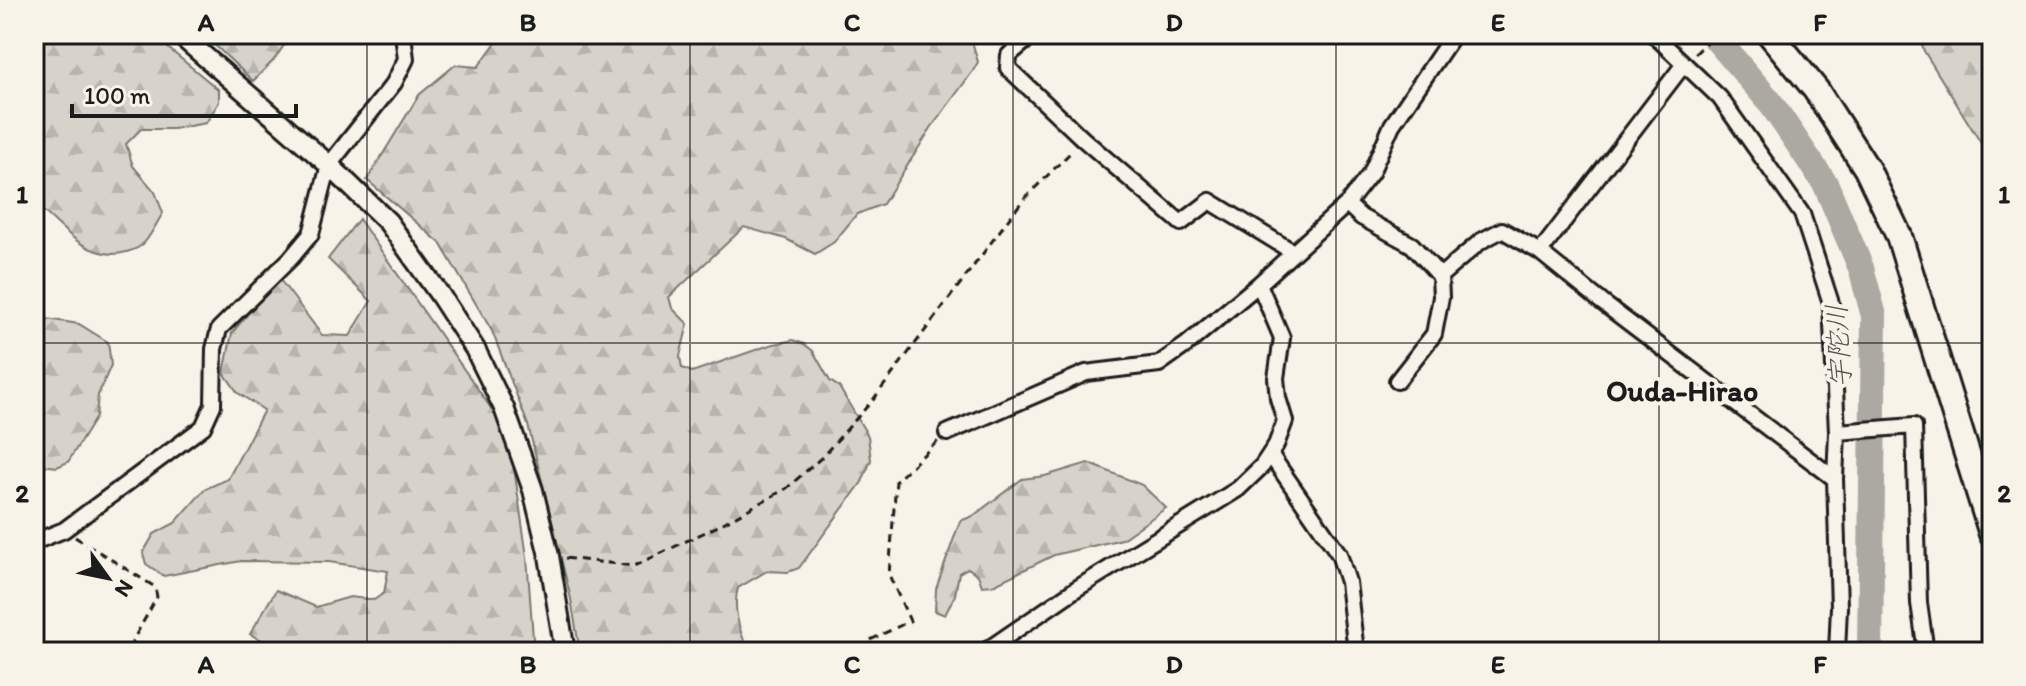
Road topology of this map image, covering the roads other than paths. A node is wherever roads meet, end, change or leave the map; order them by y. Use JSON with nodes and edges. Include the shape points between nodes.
{"nodes":[{"id":1,"x":179,"y":34,"type":"edge"},
{"id":2,"x":403,"y":34,"type":"edge"},
{"id":3,"x":1034,"y":34,"type":"edge"},
{"id":4,"x":1454,"y":34,"type":"edge"},
{"id":5,"x":1653,"y":34,"type":"edge"},
{"id":6,"x":1770,"y":34,"type":"edge"},
{"id":7,"x":1685,"y":63,"type":"junction"},
{"id":8,"x":329,"y":165,"type":"junction"},
{"id":9,"x":1347,"y":204,"type":"junction"},
{"id":10,"x":1293,"y":252,"type":"junction"},
{"id":11,"x":1540,"y":252,"type":"junction"},
{"id":12,"x":1440,"y":276,"type":"junction"},
{"id":13,"x":1259,"y":284,"type":"junction"},
{"id":14,"x":1397,"y":381,"type":"dead end"},
{"id":15,"x":1839,"y":432,"type":"junction"},
{"id":16,"x":947,"y":433,"type":"road end"},
{"id":17,"x":1270,"y":454,"type":"junction"},
{"id":18,"x":1835,"y":479,"type":"junction"},
{"id":19,"x":1992,"y":534,"type":"edge"},
{"id":20,"x":34,"y":542,"type":"edge"},
{"id":21,"x":1919,"y":603,"type":"junction"},
{"id":22,"x":565,"y":652,"type":"edge"},
{"id":23,"x":984,"y":652,"type":"edge"},
{"id":24,"x":1356,"y":652,"type":"edge"},
{"id":25,"x":1837,"y":652,"type":"edge"},
{"id":26,"x":1917,"y":652,"type":"edge"},
{"id":27,"x":1926,"y":652,"type":"edge"}],
"edges":[{"from":1,"to":8,"type":"street"},
{"from":2,"to":8,"type":"street","via":[[406,59],[394,83]]},
{"from":3,"to":10,"type":"street","via":[[1009,55],[1008,68],[1181,223],[1210,201]]},
{"from":4,"to":9,"type":"street"},
{"from":5,"to":7,"type":"street"},
{"from":6,"to":19,"type":"highway","via":[[1859,155],[1899,236]]},
{"from":7,"to":11,"type":"street"},
{"from":7,"to":15,"type":"street","via":[[1720,98],[1802,214],[1831,303]]},
{"from":8,"to":20,"type":"street","via":[[311,234],[219,329],[213,405],[203,427],[64,530]]},
{"from":8,"to":22,"type":"street","via":[[388,222],[475,349],[504,408],[533,490]]},
{"from":9,"to":10,"type":"street"},
{"from":9,"to":12,"type":"street","via":[[1412,245]]},
{"from":10,"to":13,"type":"street"},
{"from":11,"to":12,"type":"street","via":[[1502,230]]},
{"from":11,"to":18,"type":"street"},
{"from":12,"to":14,"type":"street","via":[[1434,334]]},
{"from":13,"to":16,"type":"street","via":[[1159,364],[1086,373]]},
{"from":13,"to":17,"type":"street","via":[[1282,338],[1276,378],[1285,421]]},
{"from":15,"to":18,"type":"street"},
{"from":15,"to":21,"type":"street","via":[[1914,426]]},
{"from":17,"to":23,"type":"street","via":[[1238,489]]},
{"from":17,"to":24,"type":"street","via":[[1339,554],[1348,582]]},
{"from":18,"to":25,"type":"street"},
{"from":21,"to":26,"type":"street"},
{"from":21,"to":27,"type":"street"}]}
